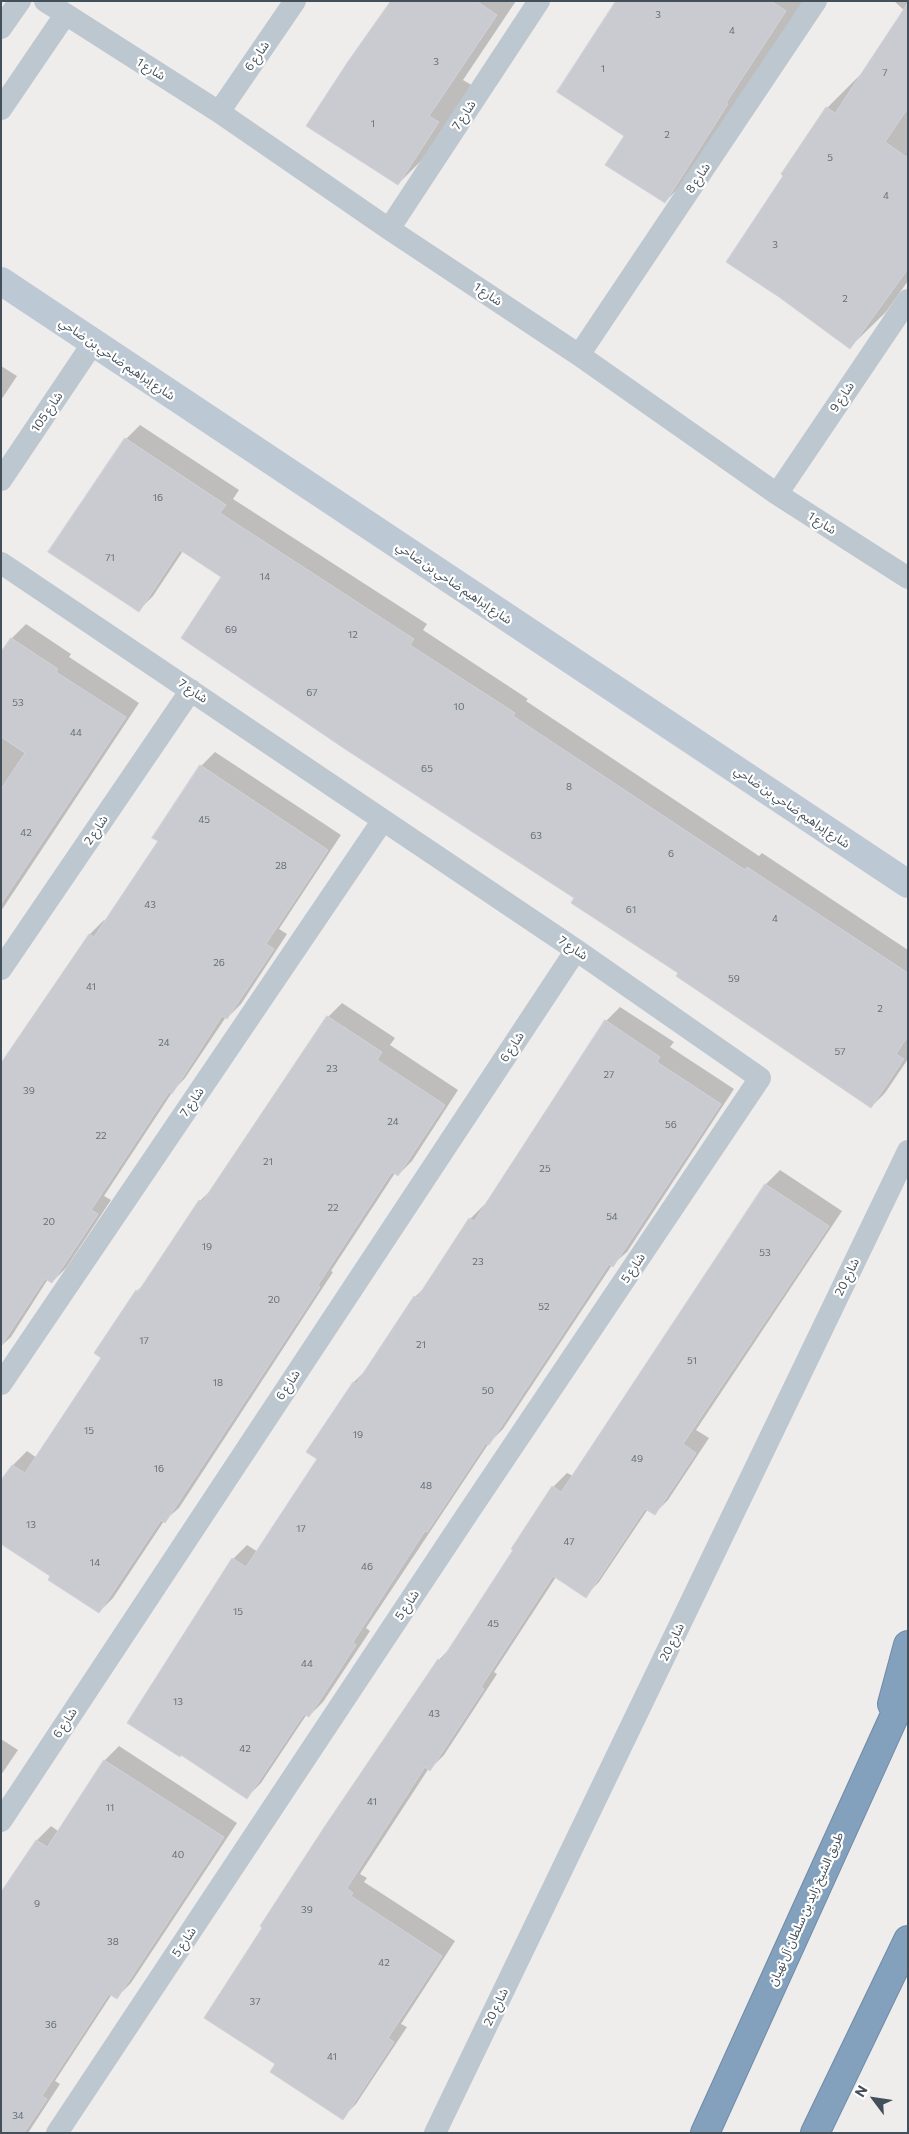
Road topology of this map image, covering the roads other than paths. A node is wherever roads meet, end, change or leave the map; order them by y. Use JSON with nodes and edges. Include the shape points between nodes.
{"nodes":[{"id":1,"x":20,"y":1,"type":"edge"},
{"id":2,"x":45,"y":1,"type":"edge"},
{"id":3,"x":295,"y":1,"type":"edge"},
{"id":4,"x":539,"y":1,"type":"edge"},
{"id":5,"x":816,"y":1,"type":"edge"},
{"id":6,"x":65,"y":15,"type":"junction"},
{"id":7,"x":1,"y":28,"type":"edge"},
{"id":8,"x":1,"y":109,"type":"edge"},
{"id":9,"x":219,"y":112,"type":"junction"},
{"id":10,"x":388,"y":229,"type":"junction"},
{"id":11,"x":1,"y":282,"type":"edge"},
{"id":12,"x":908,"y":300,"type":"edge"},
{"id":13,"x":93,"y":343,"type":"junction"},
{"id":14,"x":580,"y":355,"type":"junction"},
{"id":15,"x":1,"y":480,"type":"edge"},
{"id":16,"x":777,"y":494,"type":"junction"},
{"id":17,"x":1,"y":563,"type":"edge"},
{"id":18,"x":908,"y":578,"type":"edge"},
{"id":19,"x":192,"y":690,"type":"junction"},
{"id":20,"x":383,"y":820,"type":"junction"},
{"id":21,"x":908,"y":884,"type":"edge"},
{"id":22,"x":576,"y":950,"type":"junction"},
{"id":23,"x":1,"y":969,"type":"edge"},
{"id":24,"x":760,"y":1078,"type":"joint"},
{"id":25,"x":908,"y":1151,"type":"edge"},
{"id":26,"x":1,"y":1384,"type":"edge"},
{"id":27,"x":908,"y":1645,"type":"edge"},
{"id":28,"x":908,"y":1686,"type":"edge"},
{"id":29,"x":884,"y":1736,"type":"junction"},
{"id":30,"x":1,"y":1821,"type":"edge"},
{"id":31,"x":908,"y":1940,"type":"edge"},
{"id":32,"x":58,"y":2133,"type":"edge"},
{"id":33,"x":435,"y":2133,"type":"edge"},
{"id":34,"x":705,"y":2133,"type":"edge"},
{"id":35,"x":816,"y":2133,"type":"edge"}],
"edges":[{"from":1,"to":7,"type":"street"},
{"from":2,"to":6,"type":"street","name":"شارع 1"},
{"from":3,"to":9,"type":"street","name":"شارع 6"},
{"from":4,"to":10,"type":"street","name":"شارع 7"},
{"from":5,"to":14,"type":"street","name":"شارع 8"},
{"from":6,"to":8,"type":"street"},
{"from":6,"to":9,"type":"street","name":"شارع 1"},
{"from":9,"to":10,"type":"street","name":"شارع 1"},
{"from":10,"to":14,"type":"street","name":"شارع 1"},
{"from":11,"to":13,"type":"street","name":"شارع إبراهيم ضاحي بن ضاحي"},
{"from":12,"to":16,"type":"street","name":"شارع 9"},
{"from":13,"to":15,"type":"street","name":"شارع 105"},
{"from":13,"to":21,"type":"street","name":"شارع إبراهيم ضاحي بن ضاحي"},
{"from":14,"to":16,"type":"street","name":"شارع 1"},
{"from":16,"to":18,"type":"street","name":"شارع 1"},
{"from":17,"to":19,"type":"street","name":"شارع 7"},
{"from":19,"to":20,"type":"street","name":"شارع 7"},
{"from":19,"to":23,"type":"street","name":"شارع 2"},
{"from":20,"to":22,"type":"street","name":"شارع 7"},
{"from":20,"to":26,"type":"street","name":"شارع 7"},
{"from":22,"to":24,"type":"street","name":"شارع 7"},
{"from":22,"to":30,"type":"street","name":"شارع 6"},
{"from":24,"to":32,"type":"street","name":"شارع 5"},
{"from":25,"to":33,"type":"street","name":"شارع 20"},
{"from":27,"to":29,"type":"highway"},
{"from":28,"to":29,"type":"highway","name":"طريق الشيخ زايد بن سلطان آل نهيان"},
{"from":29,"to":34,"type":"highway","name":"طريق الشيخ زايد بن سلطان آل نهيان"},
{"from":31,"to":35,"type":"highway"}]}
